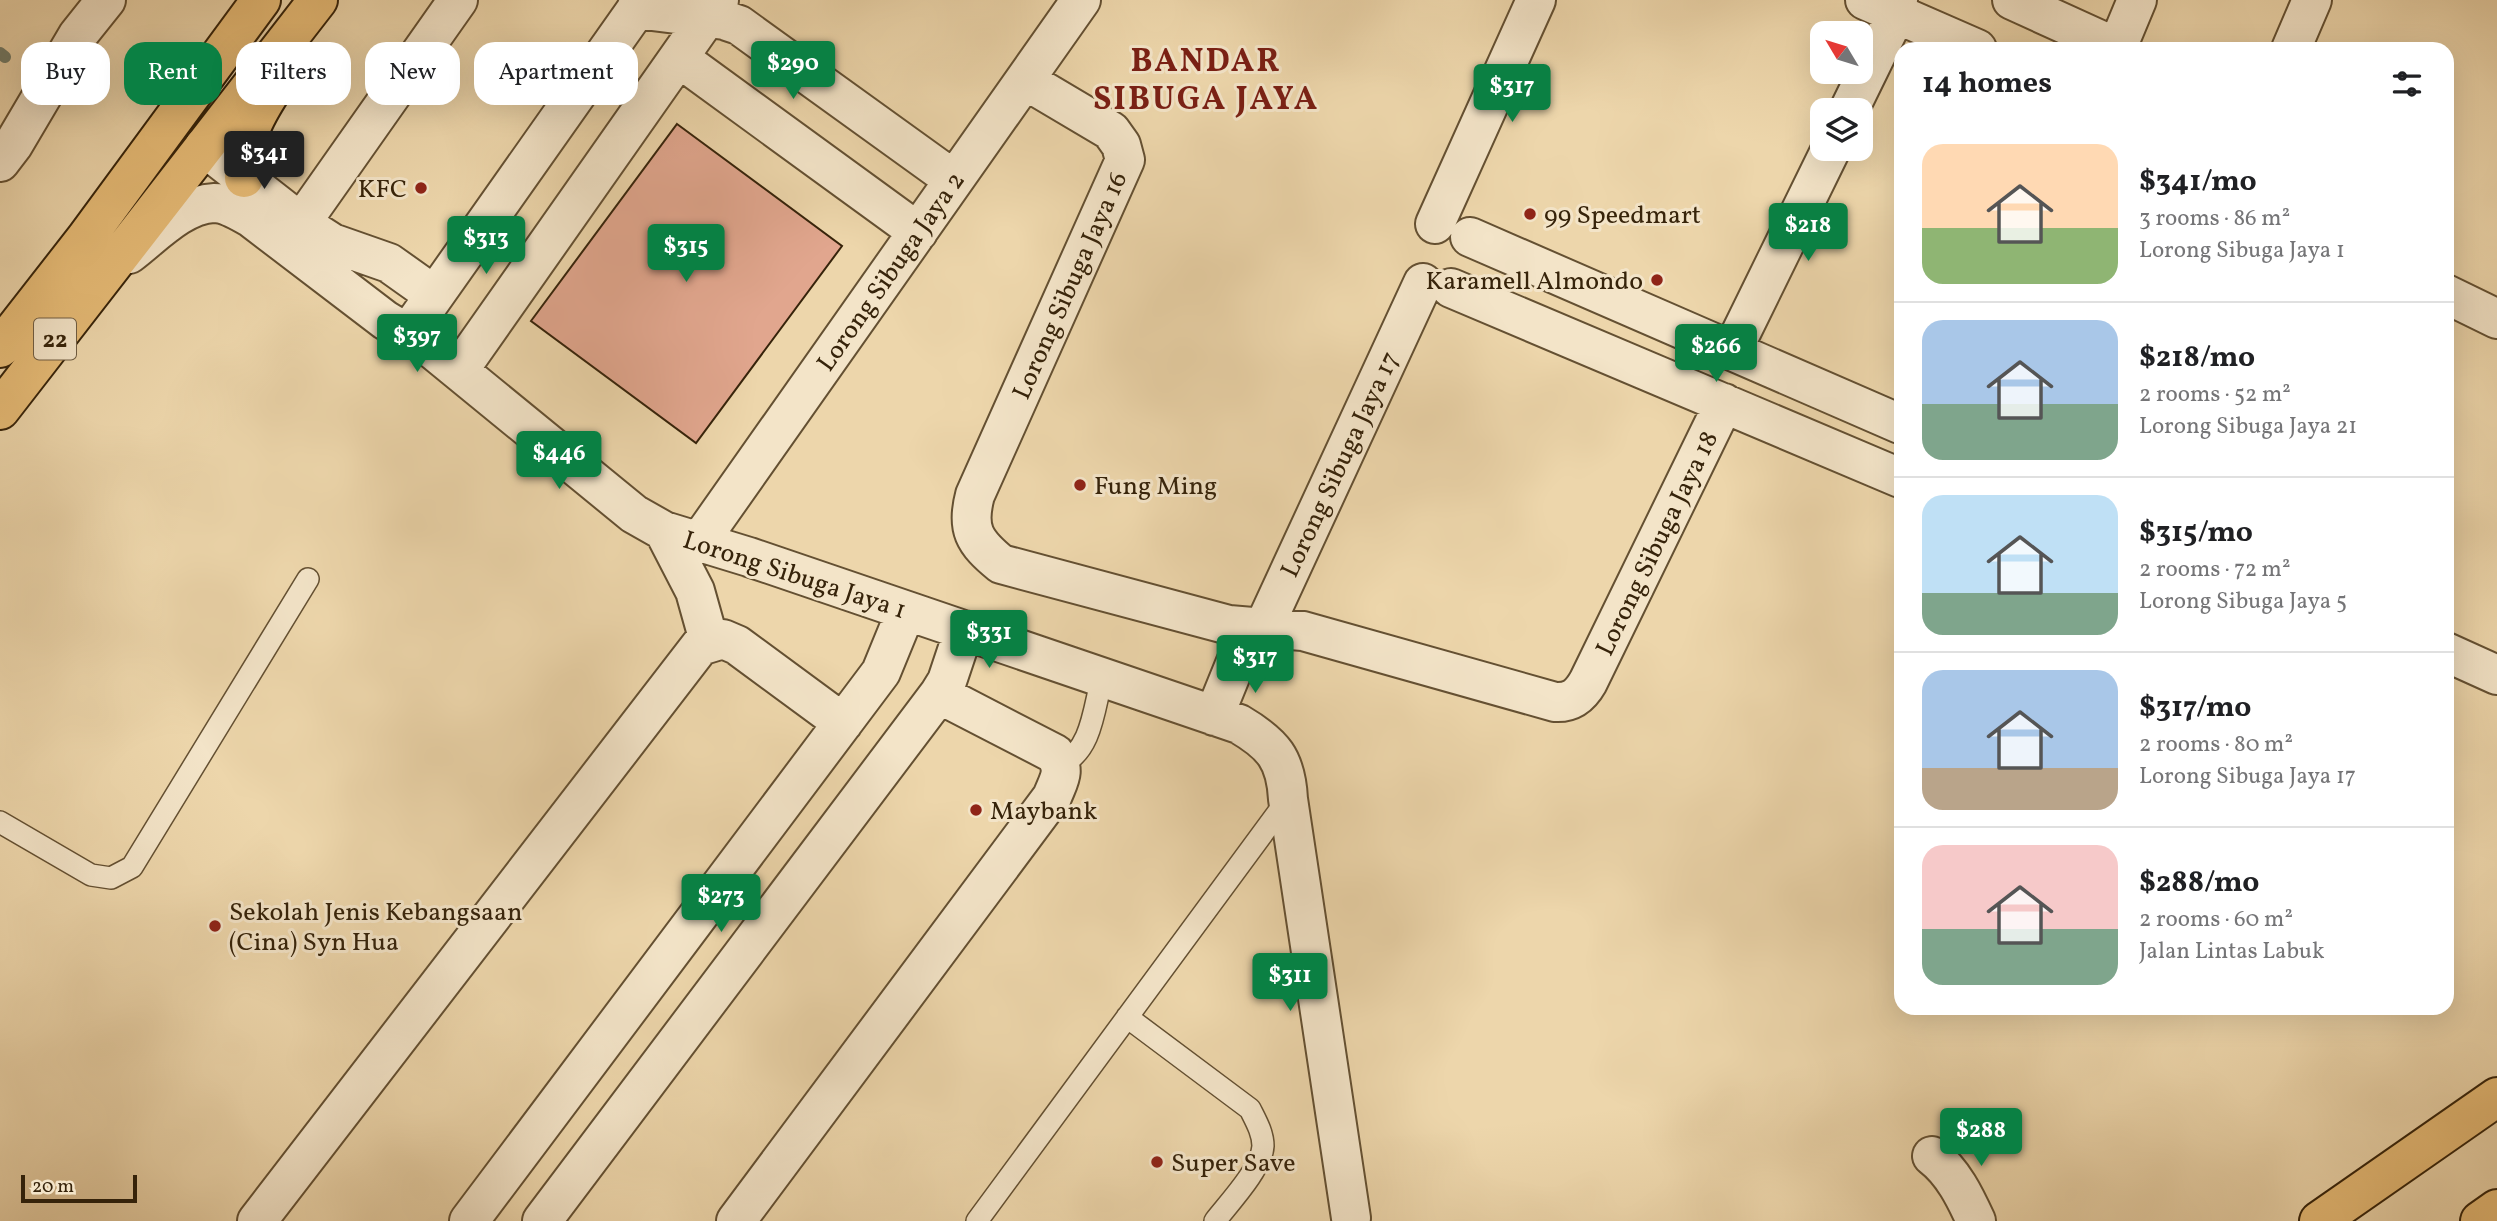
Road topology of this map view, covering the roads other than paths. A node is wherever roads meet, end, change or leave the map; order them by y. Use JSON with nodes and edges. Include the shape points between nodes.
{"nodes":[{"id":1,"x":106,"y":0,"type":"edge"},
{"id":2,"x":261,"y":0,"type":"edge"},
{"id":3,"x":458,"y":0,"type":"edge"},
{"id":4,"x":1081,"y":0,"type":"edge"},
{"id":5,"x":1536,"y":0,"type":"edge"},
{"id":6,"x":2012,"y":0,"type":"edge"},
{"id":7,"x":2137,"y":0,"type":"edge"},
{"id":8,"x":2312,"y":0,"type":"edge"},
{"id":9,"x":1892,"y":3,"type":"edge"},
{"id":10,"x":315,"y":4,"type":"edge"},
{"id":11,"x":640,"y":5,"type":"edge"},
{"id":12,"x":713,"y":9,"type":"edge"},
{"id":13,"x":1964,"y":42,"type":"edge"},
{"id":14,"x":2105,"y":42,"type":"edge"},
{"id":15,"x":2120,"y":42,"type":"edge"},
{"id":16,"x":2294,"y":42,"type":"edge"},
{"id":17,"x":679,"y":58,"type":"junction"},
{"id":18,"x":1025,"y":80,"type":"junction"},
{"id":19,"x":1854,"y":98,"type":"edge"},
{"id":20,"x":4,"y":147,"type":"edge"},
{"id":21,"x":204,"y":147,"type":"junction"},
{"id":22,"x":1824,"y":161,"type":"edge"},
{"id":23,"x":244,"y":178,"type":"junction"},
{"id":24,"x":954,"y":180,"type":"junction"},
{"id":25,"x":301,"y":223,"type":"junction"},
{"id":26,"x":918,"y":232,"type":"junction"},
{"id":27,"x":1470,"y":237,"type":"junction"},
{"id":28,"x":86,"y":238,"type":"junction"},
{"id":29,"x":1426,"y":259,"type":"junction"},
{"id":30,"x":111,"y":268,"type":"junction"},
{"id":31,"x":442,"y":284,"type":"junction"},
{"id":32,"x":2454,"y":298,"type":"edge"},
{"id":33,"x":499,"y":313,"type":"junction"},
{"id":34,"x":2497,"y":318,"type":"edge"},
{"id":35,"x":408,"y":333,"type":"junction"},
{"id":36,"x":1724,"y":347,"type":"junction"},
{"id":37,"x":0,"y":348,"type":"edge"},
{"id":38,"x":459,"y":370,"type":"junction"},
{"id":39,"x":1723,"y":403,"type":"junction"},
{"id":40,"x":0,"y":410,"type":"edge"},
{"id":41,"x":1894,"y":421,"type":"edge"},
{"id":42,"x":1894,"y":475,"type":"edge"},
{"id":43,"x":682,"y":536,"type":"junction"},
{"id":44,"x":308,"y":579,"type":"dead end"},
{"id":45,"x":906,"y":611,"type":"junction"},
{"id":46,"x":964,"y":630,"type":"junction"},
{"id":47,"x":1259,"y":637,"type":"junction"},
{"id":48,"x":709,"y":641,"type":"junction"},
{"id":49,"x":2454,"y":656,"type":"edge"},
{"id":50,"x":2497,"y":675,"type":"edge"},
{"id":51,"x":1102,"y":678,"type":"junction"},
{"id":52,"x":939,"y":694,"type":"junction"},
{"id":53,"x":1226,"y":720,"type":"junction"},
{"id":54,"x":843,"y":723,"type":"junction"},
{"id":55,"x":1061,"y":764,"type":"junction"},
{"id":56,"x":1288,"y":799,"type":"junction"},
{"id":57,"x":0,"y":822,"type":"edge"},
{"id":58,"x":1127,"y":1017,"type":"junction"},
{"id":59,"x":2497,"y":1097,"type":"edge"},
{"id":60,"x":1932,"y":1156,"type":"dead end"},
{"id":61,"x":2497,"y":1209,"type":"edge"},
{"id":62,"x":1351,"y":1219,"type":"dead end"},
{"id":63,"x":257,"y":1221,"type":"edge"},
{"id":64,"x":469,"y":1221,"type":"edge"},
{"id":65,"x":542,"y":1221,"type":"edge"},
{"id":66,"x":736,"y":1221,"type":"edge"},
{"id":67,"x":977,"y":1221,"type":"edge"},
{"id":68,"x":1215,"y":1221,"type":"edge"},
{"id":69,"x":1976,"y":1221,"type":"edge"},
{"id":70,"x":2319,"y":1221,"type":"edge"},
{"id":71,"x":2480,"y":1221,"type":"edge"}],
"edges":[{"from":1,"to":20,"type":"street"},
{"from":2,"to":28,"type":"main road","number":"22"},
{"from":3,"to":25,"type":"street"},
{"from":4,"to":18,"type":"street","name":"Lorong Sibuga Jaya 2"},
{"from":5,"to":29,"type":"street","name":"Lorong Sibuga Jaya 17"},
{"from":6,"to":14,"type":"street"},
{"from":7,"to":15,"type":"street"},
{"from":8,"to":16,"type":"street"},
{"from":9,"to":13,"type":"street"},
{"from":9,"to":19,"type":"street"},
{"from":10,"to":21,"type":"main road","number":"22"},
{"from":10,"to":23,"type":"main road","via":[[294,58],[249,129]]},
{"from":11,"to":12,"type":"street"},
{"from":11,"to":31,"type":"street"},
{"from":12,"to":17,"type":"street"},
{"from":12,"to":24,"type":"street"},
{"from":17,"to":26,"type":"street"},
{"from":17,"to":33,"type":"street"},
{"from":18,"to":24,"type":"street","name":"Lorong Sibuga Jaya 2"},
{"from":18,"to":47,"type":"street","name":"Lorong Sibuga Jaya 16","via":[[1111,131],[1125,160],[975,495],[970,514],[973,533],[1001,564]]},
{"from":21,"to":23,"type":"street"},
{"from":21,"to":28,"type":"main road","via":[[185,146],[136,206]]},
{"from":21,"to":30,"type":"main road","number":"22"},
{"from":22,"to":36,"type":"street"},
{"from":23,"to":25,"type":"street"},
{"from":24,"to":26,"type":"street","name":"Lorong Sibuga Jaya 2"},
{"from":25,"to":31,"type":"street","via":[[343,248]]},
{"from":26,"to":43,"type":"street","name":"Lorong Sibuga Jaya 2"},
{"from":27,"to":29,"type":"street","via":[[1454,225]]},
{"from":27,"to":29,"type":"street","via":[[1475,258],[1467,278]]},
{"from":27,"to":36,"type":"street"},
{"from":28,"to":37,"type":"main road","number":"22"},
{"from":29,"to":39,"type":"street"},
{"from":29,"to":47,"type":"street","name":"Lorong Sibuga Jaya 17"},
{"from":30,"to":35,"type":"street","name":"Lorong Sibuga Jaya 1","via":[[179,216],[215,203],[250,217]]},
{"from":30,"to":40,"type":"main road","number":"22"},
{"from":31,"to":33,"type":"street"},
{"from":31,"to":35,"type":"street"},
{"from":32,"to":34,"type":"street"},
{"from":33,"to":38,"type":"street"},
{"from":35,"to":38,"type":"street","name":"Lorong Sibuga Jaya 1"},
{"from":36,"to":39,"type":"street","via":[[1747,394]]},
{"from":36,"to":41,"type":"street"},
{"from":38,"to":43,"type":"street","name":"Lorong Sibuga Jaya 1","via":[[634,514]]},
{"from":39,"to":42,"type":"street"},
{"from":39,"to":47,"type":"street","name":"Lorong Sibuga Jaya 18","via":[[1588,682],[1574,698],[1555,702],[1303,631]]},
{"from":43,"to":45,"type":"street","name":"Lorong Sibuga Jaya 1"},
{"from":43,"to":48,"type":"street"},
{"from":44,"to":57,"type":"lane","via":[[132,867],[111,878],[91,875]]},
{"from":45,"to":46,"type":"street","name":"Lorong Sibuga Jaya 1"},
{"from":45,"to":54,"type":"street","via":[[881,672]]},
{"from":46,"to":51,"type":"street","name":"Lorong Sibuga Jaya 1"},
{"from":46,"to":52,"type":"street"},
{"from":47,"to":53,"type":"street","name":"Lorong Sibuga Jaya 17","via":[[1236,662]]},
{"from":48,"to":54,"type":"street","via":[[723,639],[737,645]]},
{"from":48,"to":63,"type":"street","via":[[694,652]]},
{"from":49,"to":50,"type":"street"},
{"from":51,"to":53,"type":"street","name":"Lorong Sibuga Jaya 1"},
{"from":51,"to":55,"type":"lane","via":[[1087,736],[1071,760]]},
{"from":52,"to":55,"type":"street","via":[[1055,754]]},
{"from":52,"to":65,"type":"street"},
{"from":53,"to":56,"type":"street","name":"Lorong Sibuga Jaya 1","via":[[1272,748],[1283,765]]},
{"from":54,"to":64,"type":"street"},
{"from":55,"to":66,"type":"street","via":[[1048,804]]},
{"from":56,"to":58,"type":"lane"},
{"from":56,"to":62,"type":"street","name":"Lorong Sibuga Jaya 1"},
{"from":58,"to":67,"type":"lane"},
{"from":58,"to":68,"type":"lane","via":[[1250,1110],[1259,1127],[1263,1147],[1256,1167]]},
{"from":59,"to":70,"type":"main road"},
{"from":60,"to":69,"type":"street","via":[[1965,1196]]},
{"from":61,"to":71,"type":"main road"}]}
